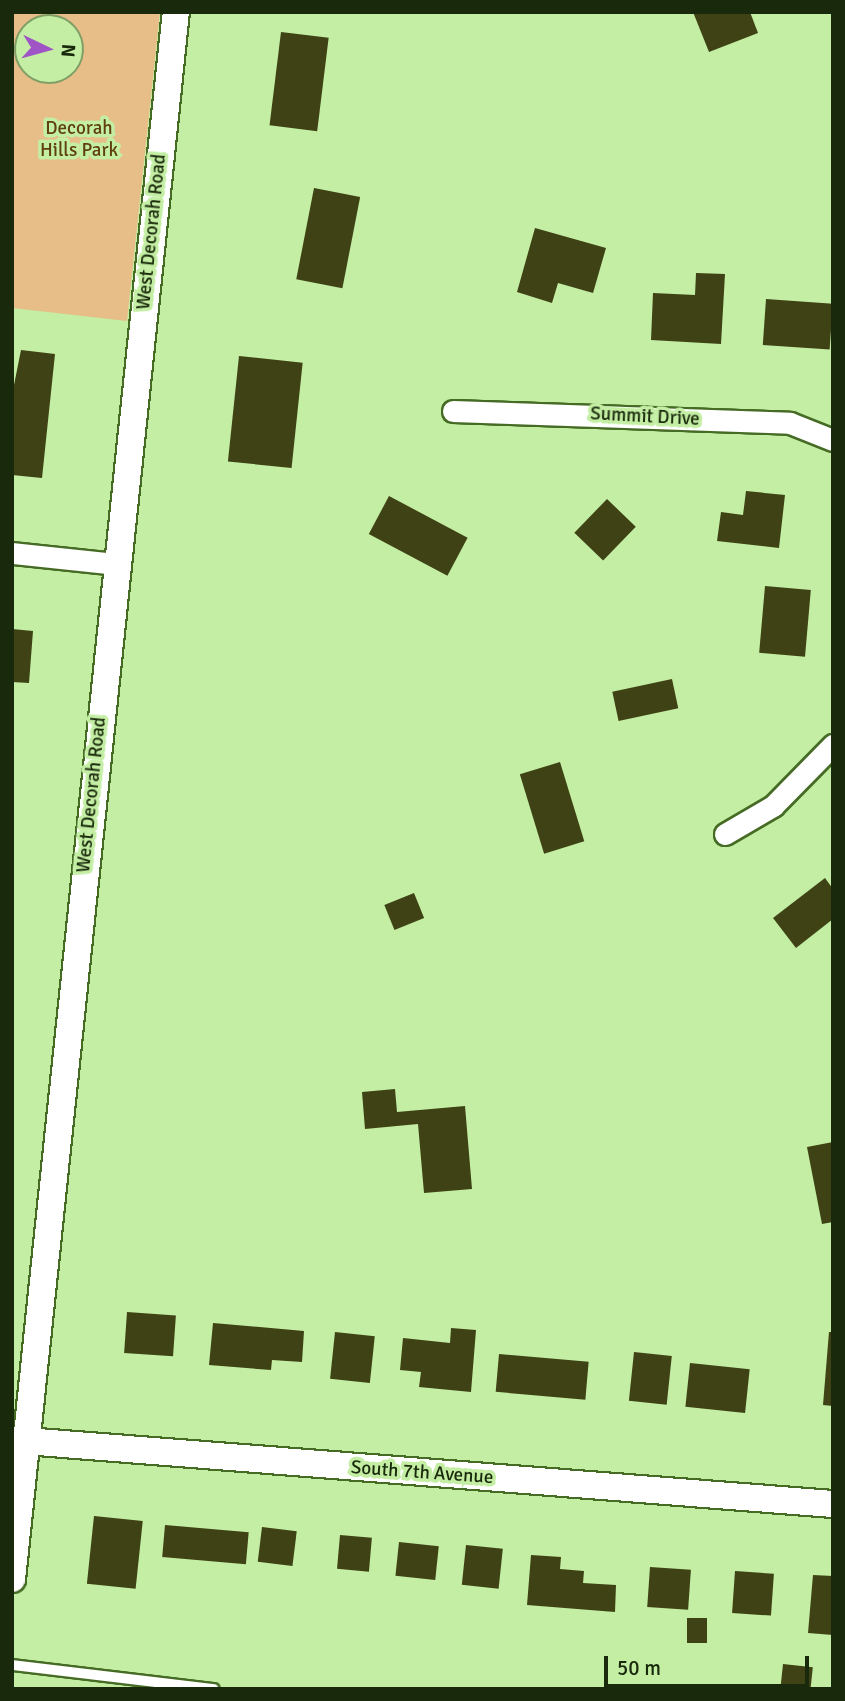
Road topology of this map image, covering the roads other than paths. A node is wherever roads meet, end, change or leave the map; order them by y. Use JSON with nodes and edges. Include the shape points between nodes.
{"nodes":[{"id":1,"x":176,"y":12,"type":"edge"},
{"id":2,"x":453,"y":411,"type":"dead end"},
{"id":3,"x":833,"y":440,"type":"edge"},
{"id":4,"x":12,"y":553,"type":"edge"},
{"id":5,"x":116,"y":565,"type":"junction"},
{"id":6,"x":833,"y":745,"type":"edge"},
{"id":7,"x":724,"y":834,"type":"dead end"},
{"id":8,"x":20,"y":1441,"type":"edge"},
{"id":9,"x":833,"y":1504,"type":"edge"},
{"id":10,"x":12,"y":1579,"type":"edge"},
{"id":11,"x":12,"y":1665,"type":"edge"},
{"id":12,"x":214,"y":1689,"type":"edge"}],
"edges":[{"from":1,"to":5,"type":"street","name":"West Decorah Road"},
{"from":2,"to":3,"type":"street","name":"Summit Drive","via":[[790,423]]},
{"from":4,"to":5,"type":"street"},
{"from":5,"to":8,"type":"street","name":"West Decorah Road"},
{"from":6,"to":7,"type":"street","via":[[772,806]]},
{"from":8,"to":9,"type":"street","name":"South 7th Avenue"},
{"from":8,"to":10,"type":"street","name":"West Decorah Road"},
{"from":11,"to":12,"type":"lane"}]}
